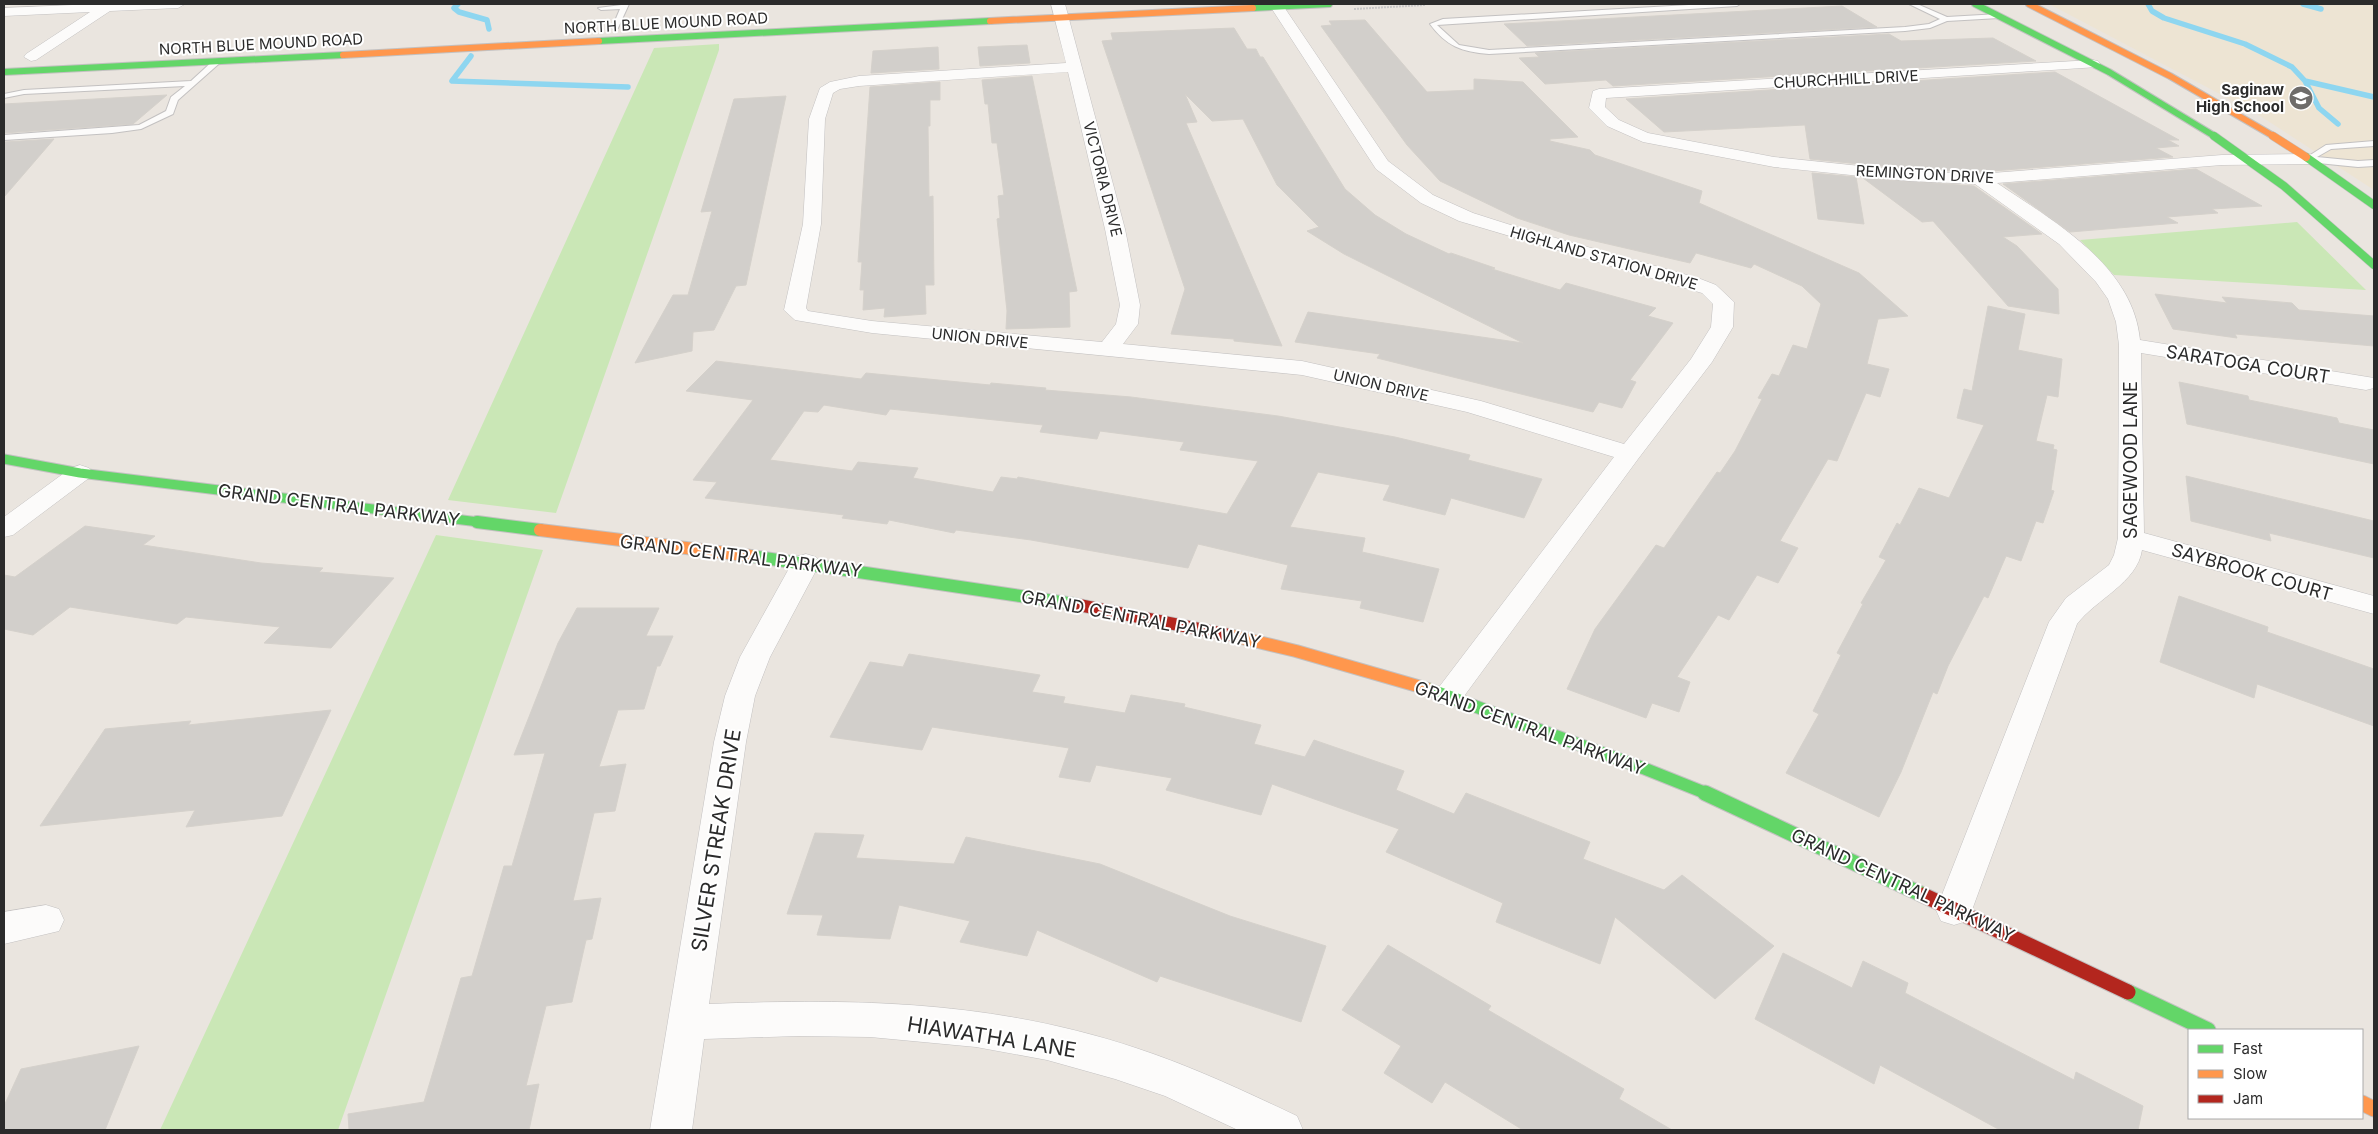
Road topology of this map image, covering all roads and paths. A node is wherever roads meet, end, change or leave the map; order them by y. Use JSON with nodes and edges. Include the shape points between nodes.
{"nodes":[{"id":1,"x":178,"y":4,"type":"edge"},
{"id":2,"x":1330,"y":4,"type":"edge"},
{"id":3,"x":1737,"y":4,"type":"edge"},
{"id":4,"x":1912,"y":4,"type":"edge"},
{"id":5,"x":1975,"y":4,"type":"edge"},
{"id":6,"x":2029,"y":4,"type":"edge"},
{"id":7,"x":110,"y":5,"type":"edge"},
{"id":8,"x":626,"y":5,"type":"edge"},
{"id":9,"x":1277,"y":6,"type":"junction"},
{"id":10,"x":1658,"y":6,"type":"edge"},
{"id":11,"x":1060,"y":7,"type":"edge"},
{"id":12,"x":601,"y":8,"type":"dead end"},
{"id":13,"x":4,"y":12,"type":"edge"},
{"id":14,"x":1999,"y":16,"type":"junction"},
{"id":15,"x":1946,"y":19,"type":"junction"},
{"id":16,"x":674,"y":25,"type":"dead end"},
{"id":17,"x":625,"y":28,"type":"junction"},
{"id":18,"x":595,"y":29,"type":"dead end"},
{"id":19,"x":56,"y":56,"type":"dead end"},
{"id":20,"x":27,"y":57,"type":"junction"},
{"id":21,"x":218,"y":61,"type":"junction"},
{"id":22,"x":2093,"y":64,"type":"junction"},
{"id":23,"x":1075,"y":67,"type":"junction"},
{"id":24,"x":5,"y":73,"type":"edge"},
{"id":25,"x":192,"y":83,"type":"junction"},
{"id":26,"x":4,"y":89,"type":"edge"},
{"id":27,"x":24,"y":92,"type":"junction"},
{"id":28,"x":1599,"y":94,"type":"joint"},
{"id":29,"x":4,"y":96,"type":"edge"},
{"id":30,"x":4,"y":138,"type":"edge"},
{"id":31,"x":2374,"y":144,"type":"edge"},
{"id":32,"x":2308,"y":158,"type":"junction"},
{"id":33,"x":2247,"y":159,"type":"junction"},
{"id":34,"x":2374,"y":163,"type":"edge"},
{"id":35,"x":1979,"y":179,"type":"junction"},
{"id":36,"x":2374,"y":206,"type":"edge"},
{"id":37,"x":2374,"y":265,"type":"edge"},
{"id":38,"x":2130,"y":344,"type":"junction"},
{"id":39,"x":1107,"y":351,"type":"junction"},
{"id":40,"x":2366,"y":383,"type":"dead end"},
{"id":41,"x":1629,"y":454,"type":"junction"},
{"id":42,"x":4,"y":459,"type":"edge"},
{"id":43,"x":80,"y":473,"type":"junction"},
{"id":44,"x":4,"y":529,"type":"edge"},
{"id":45,"x":2131,"y":538,"type":"junction"},
{"id":46,"x":806,"y":563,"type":"junction"},
{"id":47,"x":2374,"y":606,"type":"edge"},
{"id":48,"x":1448,"y":695,"type":"junction"},
{"id":49,"x":1954,"y":910,"type":"junction"},
{"id":50,"x":46,"y":920,"type":"dead end"},
{"id":51,"x":4,"y":928,"type":"edge"},
{"id":52,"x":688,"y":1022,"type":"junction"},
{"id":53,"x":2206,"y":1029,"type":"edge"},
{"id":54,"x":671,"y":1130,"type":"edge"},
{"id":55,"x":1282,"y":1130,"type":"edge"}],
"edges":[{"from":1,"to":7,"type":"street"},
{"from":2,"to":9,"type":"main road","name":"NORTH BLUE MOUND ROAD"},
{"from":3,"to":10,"type":"lane"},
{"from":4,"to":15,"type":"lane"},
{"from":5,"to":14,"type":"main road"},
{"from":6,"to":32,"type":"main road","via":[[2209,96]]},
{"from":7,"to":13,"type":"street"},
{"from":7,"to":20,"type":"street"},
{"from":8,"to":12,"type":"lane"},
{"from":8,"to":17,"type":"lane"},
{"from":9,"to":11,"type":"main road","name":"NORTH BLUE MOUND ROAD"},
{"from":9,"to":41,"type":"street","name":"HIGHLAND STATION DRIVE","via":[[1382,165],[1427,199],[1466,217],[1513,232],[1691,282],[1709,289],[1724,302],[1722,327],[1701,362]]},
{"from":10,"to":15,"type":"lane","via":[[1461,19],[1433,24],[1446,40],[1465,50],[1490,52],[1905,29],[1930,26]]},
{"from":11,"to":21,"type":"main road","name":"NORTH BLUE MOUND ROAD"},
{"from":11,"to":23,"type":"street","name":"VICTORIA DRIVE"},
{"from":14,"to":15,"type":"lane"},
{"from":14,"to":22,"type":"main road"},
{"from":16,"to":17,"type":"main road","name":"NORTH BLUE MOUND ROAD"},
{"from":17,"to":18,"type":"main road","name":"NORTH BLUE MOUND ROAD"},
{"from":19,"to":20,"type":"main road"},
{"from":20,"to":24,"type":"main road"},
{"from":21,"to":24,"type":"main road","name":"NORTH BLUE MOUND ROAD"},
{"from":21,"to":25,"type":"lane"},
{"from":22,"to":28,"type":"street","name":"CHURCHHILL DRIVE"},
{"from":22,"to":33,"type":"main road","via":[[2158,100]]},
{"from":23,"to":39,"type":"street","name":"VICTORIA DRIVE","via":[[1130,305],[1127,324]]},
{"from":23,"to":39,"type":"street","name":"UNION DRIVE","via":[[859,81],[835,85],[826,91],[817,119],[812,224],[795,310],[802,316],[826,322]]},
{"from":25,"to":27,"type":"lane"},
{"from":25,"to":30,"type":"lane","via":[[174,100],[170,112],[141,127],[112,132]]},
{"from":26,"to":27,"type":"lane"},
{"from":27,"to":29,"type":"lane"},
{"from":28,"to":35,"type":"street","name":"REMINGTON DRIVE","via":[[1597,108],[1614,123],[1644,137],[1774,162],[1909,176]]},
{"from":31,"to":32,"type":"lane","via":[[2329,147]]},
{"from":32,"to":33,"type":"street","name":"REMINGTON DRIVE"},
{"from":32,"to":34,"type":"lane"},
{"from":32,"to":36,"type":"main road"},
{"from":33,"to":35,"type":"street","name":"REMINGTON DRIVE"},
{"from":33,"to":37,"type":"main road","via":[[2301,200]]},
{"from":35,"to":38,"type":"street","name":"SAGEWOOD LANE","via":[[2054,233],[2105,278],[2127,321]]},
{"from":38,"to":40,"type":"street","name":"SARATOGA COURT"},
{"from":38,"to":45,"type":"street","name":"SAGEWOOD LANE"},
{"from":39,"to":41,"type":"street","name":"UNION DRIVE","via":[[1302,368],[1473,406]]},
{"from":41,"to":48,"type":"street","name":"HIGHLAND STATION DRIVE"},
{"from":42,"to":43,"type":"main road","name":"GRAND CENTRAL PARKWAY"},
{"from":43,"to":44,"type":"street"},
{"from":43,"to":46,"type":"main road","name":"GRAND CENTRAL PARKWAY"},
{"from":45,"to":47,"type":"street","name":"SAYBROOK COURT"},
{"from":45,"to":49,"type":"street","name":"SAGEWOOD LANE","via":[[2128,556],[2120,570],[2076,605],[2063,622]]},
{"from":46,"to":48,"type":"main road","name":"GRAND CENTRAL PARKWAY","via":[[1040,598],[1211,630]]},
{"from":46,"to":52,"type":"street","name":"SILVER STREAK DRIVE","via":[[755,658],[740,696],[730,742]]},
{"from":48,"to":49,"type":"main road","name":"GRAND CENTRAL PARKWAY","via":[[1732,804]]},
{"from":49,"to":53,"type":"main road","name":"GRAND CENTRAL PARKWAY"},
{"from":50,"to":51,"type":"street"},
{"from":52,"to":54,"type":"street","name":"SILVER STREAK DRIVE"},
{"from":52,"to":55,"type":"street","name":"HIAWATHA LANE","via":[[861,1019],[967,1029],[1044,1042],[1116,1060],[1203,1092]]}]}
